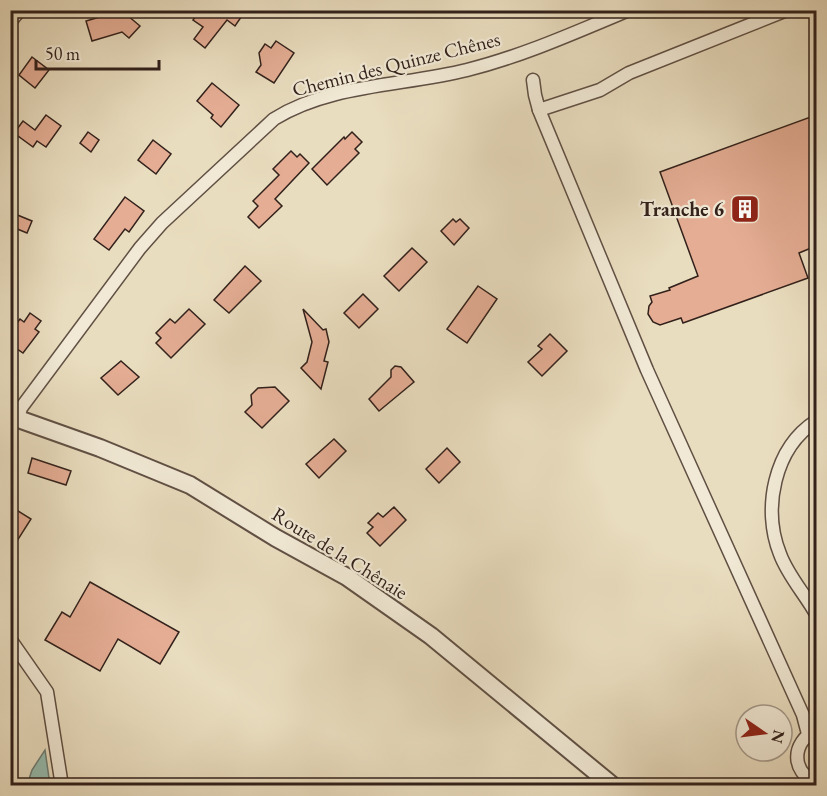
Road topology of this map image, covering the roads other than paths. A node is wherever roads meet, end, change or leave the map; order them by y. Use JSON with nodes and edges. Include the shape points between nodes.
{"nodes":[{"id":1,"x":20,"y":10,"type":"edge"},
{"id":2,"x":629,"y":10,"type":"edge"},
{"id":3,"x":787,"y":10,"type":"edge"},
{"id":4,"x":10,"y":22,"type":"edge"},
{"id":5,"x":533,"y":80,"type":"dead end"},
{"id":6,"x":539,"y":110,"type":"junction"},
{"id":7,"x":14,"y":417,"type":"edge"},
{"id":8,"x":816,"y":421,"type":"edge"},
{"id":9,"x":816,"y":614,"type":"edge"},
{"id":10,"x":10,"y":639,"type":"edge"},
{"id":11,"x":812,"y":732,"type":"edge"},
{"id":12,"x":816,"y":784,"type":"edge"},
{"id":13,"x":62,"y":786,"type":"edge"},
{"id":14,"x":613,"y":786,"type":"edge"}],
"edges":[{"from":1,"to":4,"type":"street"},
{"from":2,"to":7,"type":"street","name":"Chemin des Quinze Chênes","via":[[530,50],[466,70],[327,96],[274,119],[140,248]]},
{"from":3,"to":6,"type":"street","via":[[629,73],[600,90]]},
{"from":5,"to":6,"type":"street"},
{"from":6,"to":11,"type":"street","via":[[647,369]]},
{"from":7,"to":14,"type":"street","name":"Route de la Chênaie","via":[[190,485],[347,577],[431,636]]},
{"from":8,"to":9,"type":"street","via":[[790,446],[773,490],[772,510],[780,554]]},
{"from":10,"to":13,"type":"street","via":[[47,692]]},
{"from":11,"to":12,"type":"street","via":[[798,748],[798,765]]}]}
